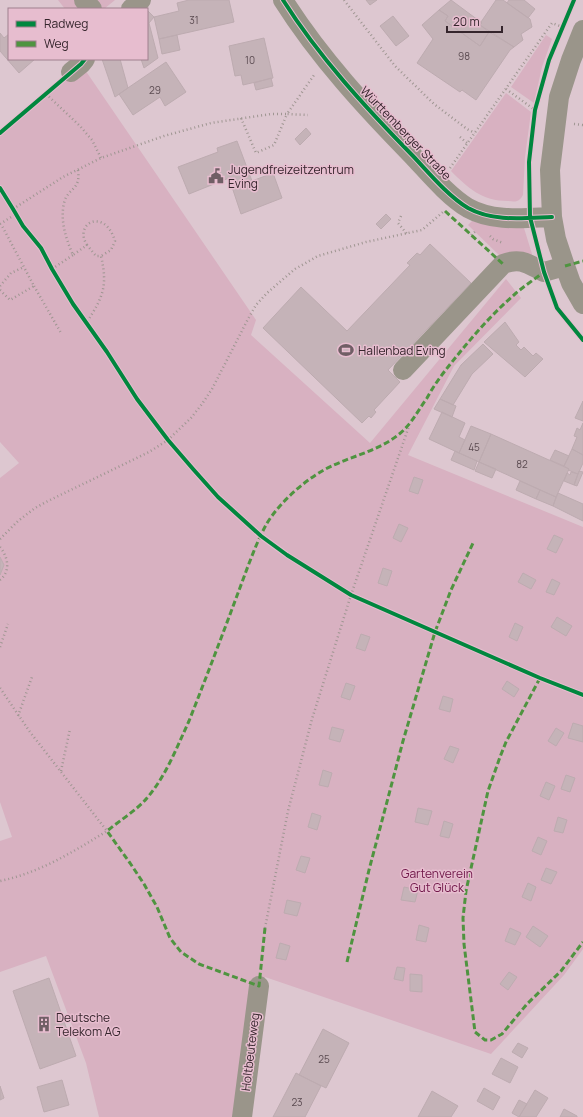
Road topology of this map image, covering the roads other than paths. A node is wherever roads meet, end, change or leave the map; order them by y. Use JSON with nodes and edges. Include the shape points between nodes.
{"nodes":[{"id":1,"x":84,"y":0,"type":"edge"},
{"id":2,"x":142,"y":0,"type":"edge"},
{"id":3,"x":283,"y":0,"type":"edge"},
{"id":4,"x":91,"y":8,"type":"edge"},
{"id":5,"x":132,"y":8,"type":"edge"},
{"id":6,"x":582,"y":32,"type":"edge"},
{"id":7,"x":552,"y":216,"type":"junction"},
{"id":8,"x":565,"y":266,"type":"junction"},
{"id":9,"x":583,"y":304,"type":"edge"},
{"id":10,"x":403,"y":370,"type":"dead end"},
{"id":11,"x":259,"y":986,"type":"dead end"},
{"id":12,"x":242,"y":1117,"type":"edge"}],
"edges":[{"from":1,"to":4,"type":"street"},
{"from":2,"to":5,"type":"street"},
{"from":3,"to":7,"type":"street","name":"Württemberger Straße","via":[[296,21],[374,117],[457,199],[469,208],[505,218]]},
{"from":6,"to":7,"type":"street","via":[[560,97],[550,162]]},
{"from":7,"to":8,"type":"street"},
{"from":8,"to":9,"type":"street"},
{"from":8,"to":10,"type":"street","via":[[544,272],[523,261],[503,264]]},
{"from":11,"to":12,"type":"street","name":"Holtbeuteweg"}]}
